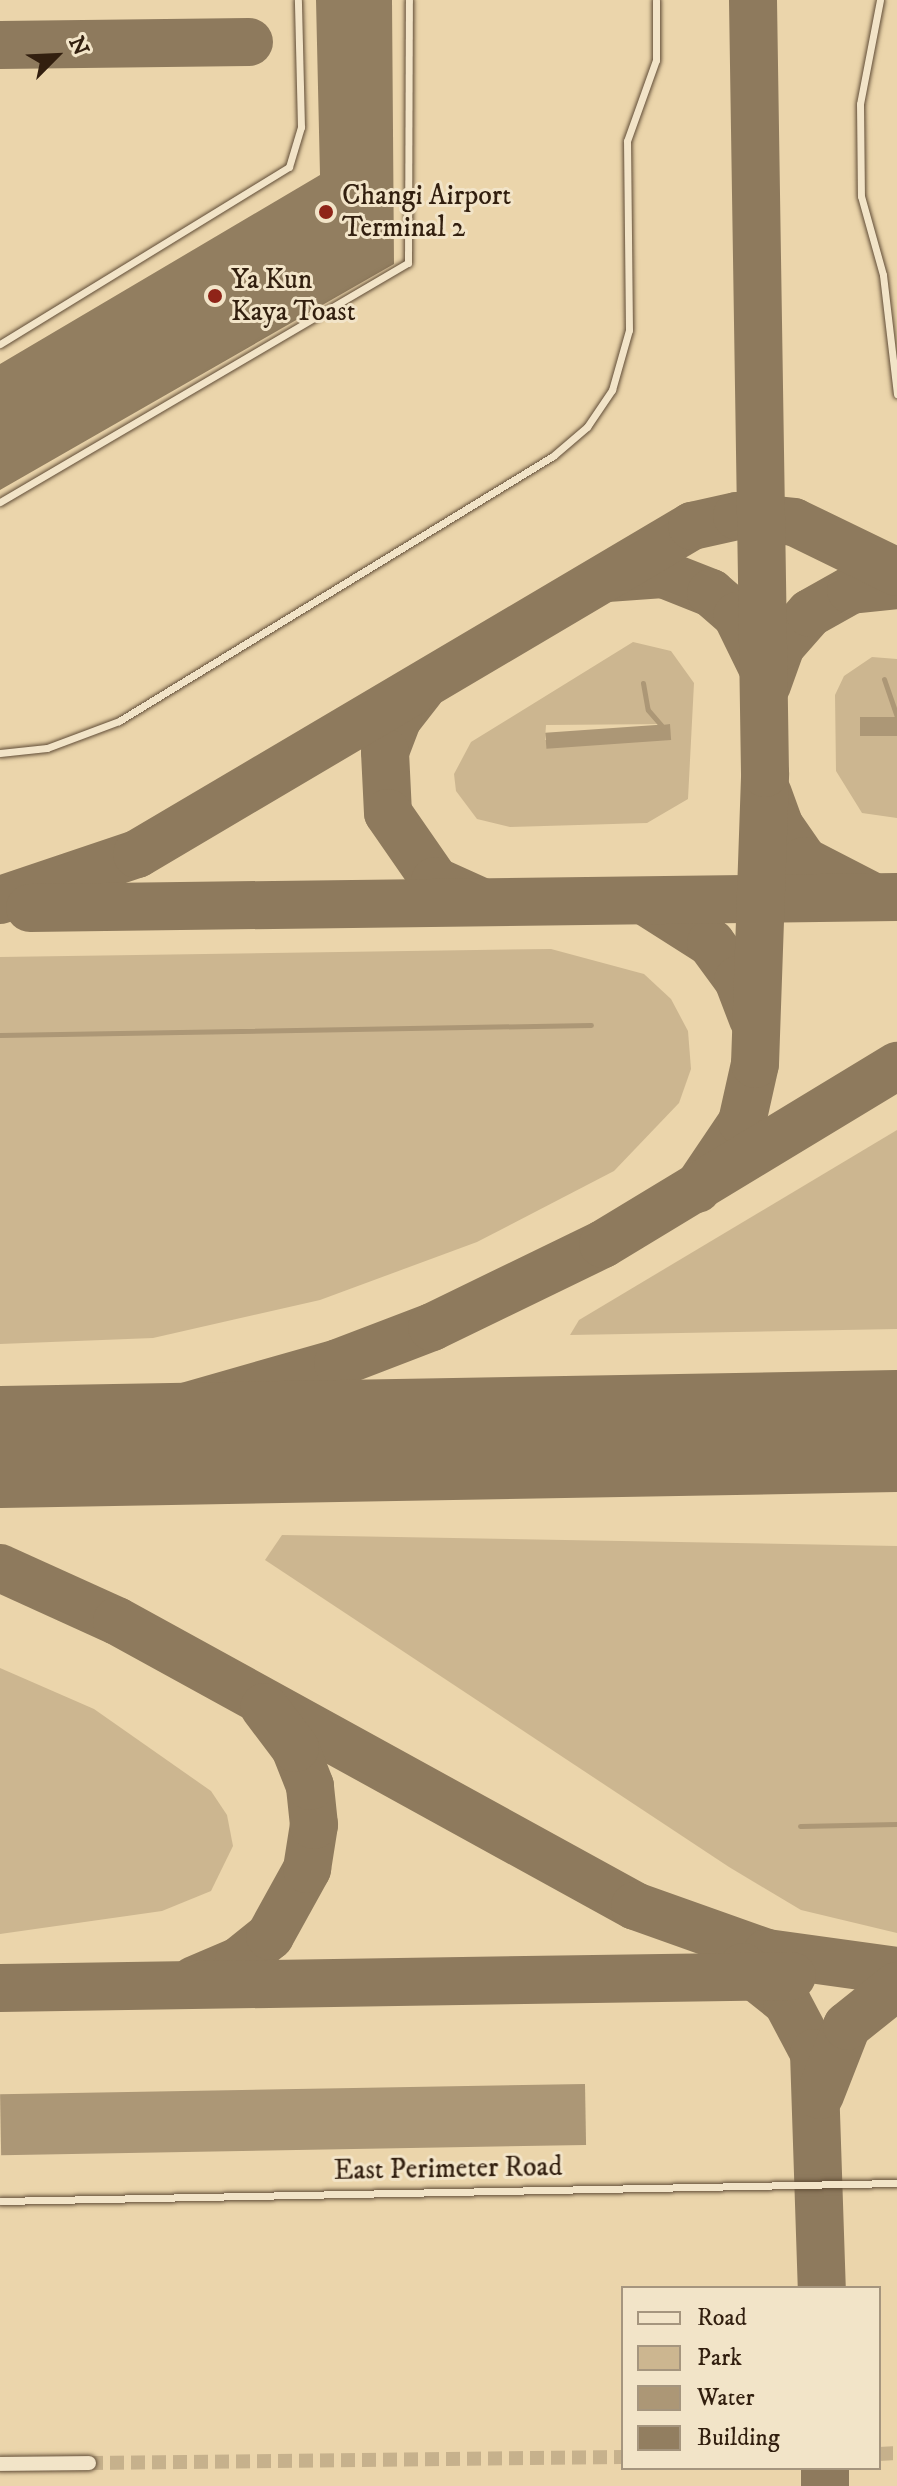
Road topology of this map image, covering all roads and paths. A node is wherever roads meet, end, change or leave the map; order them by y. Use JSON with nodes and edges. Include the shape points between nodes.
{"nodes":[{"id":1,"x":298,"y":0,"type":"edge"},
{"id":2,"x":409,"y":0,"type":"edge"},
{"id":3,"x":656,"y":0,"type":"edge"},
{"id":4,"x":880,"y":0,"type":"edge"},
{"id":5,"x":0,"y":344,"type":"edge"},
{"id":6,"x":897,"y":394,"type":"edge"},
{"id":7,"x":0,"y":502,"type":"edge"},
{"id":8,"x":0,"y":753,"type":"edge"},
{"id":9,"x":897,"y":2183,"type":"edge"},
{"id":10,"x":0,"y":2201,"type":"edge"},
{"id":11,"x":89,"y":2463,"type":"tunnel mouth"},
{"id":12,"x":0,"y":2464,"type":"edge"}],
"edges":[{"from":1,"to":5,"type":"lane","via":[[301,127],[289,167]]},
{"from":2,"to":7,"type":"lane","via":[[408,263]]},
{"from":3,"to":8,"type":"lane","via":[[656,60],[627,141],[629,330],[616,382],[587,427],[553,456],[119,721],[47,748]]},
{"from":4,"to":6,"type":"lane","via":[[860,104],[861,196],[883,275]]},
{"from":9,"to":10,"type":"lane","name":"East Perimeter Road"},
{"from":11,"to":12,"type":"street"}]}
